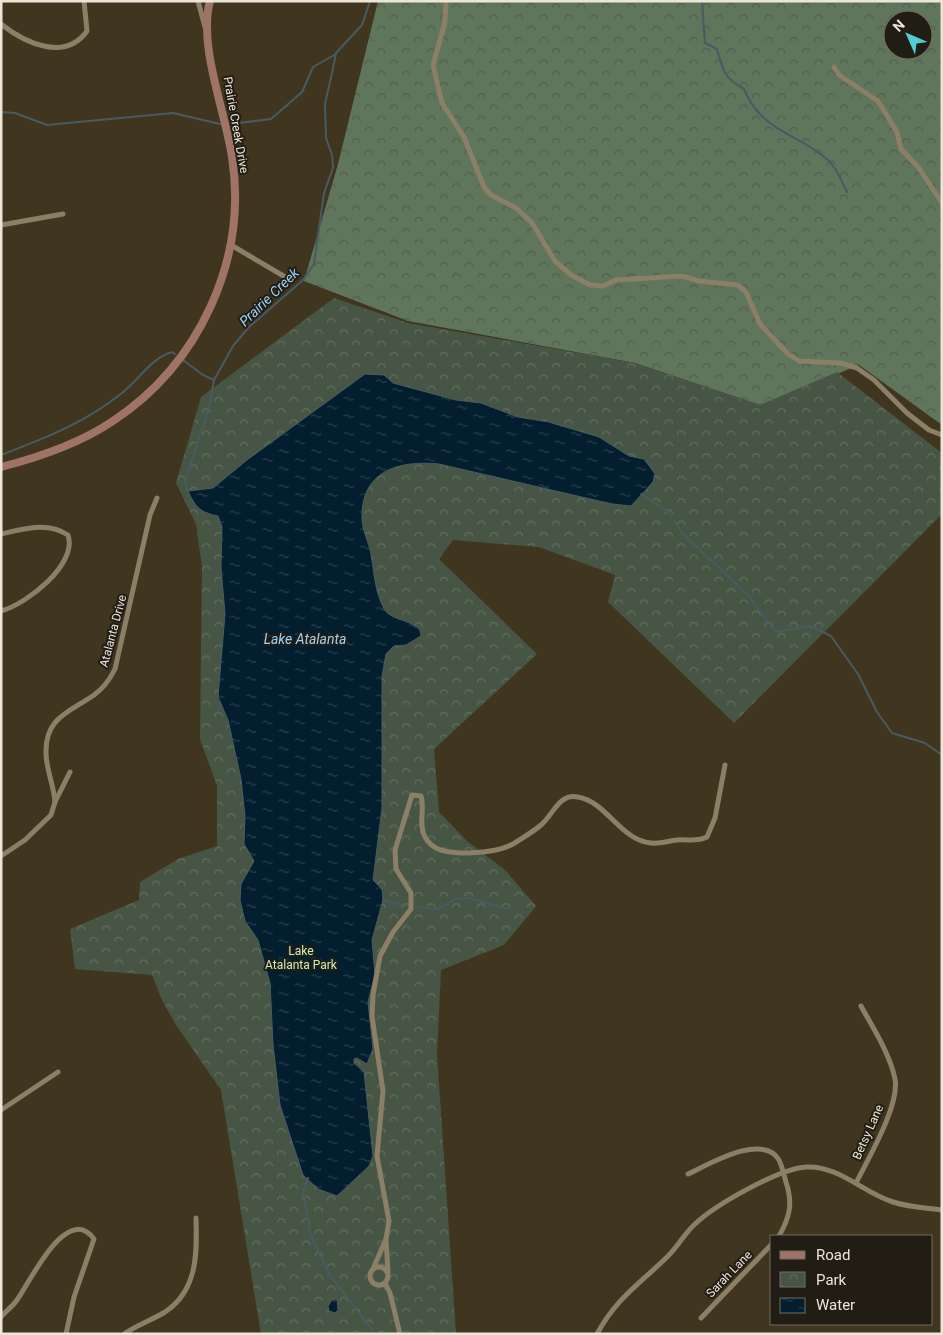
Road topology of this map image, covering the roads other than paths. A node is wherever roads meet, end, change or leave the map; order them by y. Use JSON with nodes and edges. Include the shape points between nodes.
{"nodes":[{"id":1,"x":84,"y":1,"type":"edge"},
{"id":2,"x":198,"y":1,"type":"edge"},
{"id":3,"x":210,"y":1,"type":"edge"},
{"id":4,"x":446,"y":1,"type":"edge"},
{"id":5,"x":1,"y":24,"type":"edge"},
{"id":6,"x":205,"y":27,"type":"junction"},
{"id":7,"x":834,"y":67,"type":"dead end"},
{"id":8,"x":942,"y":203,"type":"edge"},
{"id":9,"x":63,"y":214,"type":"dead end"},
{"id":10,"x":1,"y":224,"type":"edge"},
{"id":11,"x":231,"y":245,"type":"junction"},
{"id":12,"x":287,"y":278,"type":"dead end"},
{"id":13,"x":942,"y":435,"type":"edge"},
{"id":14,"x":1,"y":467,"type":"edge"},
{"id":15,"x":157,"y":498,"type":"dead end"},
{"id":16,"x":1,"y":534,"type":"edge"},
{"id":17,"x":1,"y":611,"type":"edge"},
{"id":18,"x":725,"y":765,"type":"dead end"},
{"id":19,"x":70,"y":772,"type":"dead end"},
{"id":20,"x":55,"y":802,"type":"junction"},
{"id":21,"x":1,"y":856,"type":"edge"},
{"id":22,"x":861,"y":1006,"type":"dead end"},
{"id":23,"x":58,"y":1072,"type":"dead end"},
{"id":24,"x":1,"y":1110,"type":"edge"},
{"id":25,"x":688,"y":1174,"type":"dead end"},
{"id":26,"x":783,"y":1174,"type":"junction"},
{"id":27,"x":856,"y":1183,"type":"junction"},
{"id":28,"x":942,"y":1210,"type":"edge"},
{"id":29,"x":196,"y":1218,"type":"dead end"},
{"id":30,"x":780,"y":1235,"type":"edge"},
{"id":31,"x":386,"y":1239,"type":"junction"},
{"id":32,"x":770,"y":1246,"type":"edge"},
{"id":33,"x":372,"y":1269,"type":"junction"},
{"id":34,"x":388,"y":1272,"type":"junction"},
{"id":35,"x":385,"y":1283,"type":"junction"},
{"id":36,"x":1,"y":1317,"type":"edge"},
{"id":37,"x":701,"y":1318,"type":"dead end"},
{"id":38,"x":66,"y":1334,"type":"edge"},
{"id":39,"x":124,"y":1334,"type":"edge"},
{"id":40,"x":400,"y":1334,"type":"edge"},
{"id":41,"x":597,"y":1334,"type":"edge"}],
"edges":[{"from":1,"to":5,"type":"street","via":[[87,31],[80,41],[70,46],[32,43]]},
{"from":2,"to":6,"type":"street"},
{"from":3,"to":6,"type":"main road","name":"Prairie Creek Drive"},
{"from":4,"to":13,"type":"street","via":[[445,22],[433,65],[442,103],[464,137],[484,187],[491,195],[516,208],[532,224],[555,260],[571,275],[590,285],[603,286],[616,280],[682,276],[738,285],[746,292],[760,324],[788,354],[800,361],[842,363],[857,368],[907,413],[929,430]]},
{"from":6,"to":11,"type":"main road","name":"Prairie Creek Drive","via":[[232,158],[235,192]]},
{"from":7,"to":8,"type":"street","via":[[839,75],[878,102],[897,132],[901,149],[919,168]]},
{"from":9,"to":10,"type":"street"},
{"from":11,"to":12,"type":"street"},
{"from":11,"to":14,"type":"main road","name":"Prairie Creek Drive","via":[[214,302],[197,334],[140,400],[90,435],[55,451]]},
{"from":15,"to":20,"type":"street","name":"Atalanta Drive","via":[[150,515],[115,668],[102,688],[65,712],[50,730],[46,753]]},
{"from":16,"to":17,"type":"street","via":[[34,527],[52,528],[68,535],[70,542],[69,550],[52,577],[40,589]]},
{"from":18,"to":31,"type":"street","via":[[715,818],[707,837],[699,840],[651,843],[637,840],[594,804],[579,797],[570,797],[562,799],[542,824],[511,844],[492,850],[445,852],[433,847],[424,835],[422,800],[412,794],[395,850],[396,869],[411,894],[411,909],[380,956],[373,995],[373,1026],[383,1091],[377,1156],[389,1221]]},
{"from":19,"to":20,"type":"street"},
{"from":20,"to":21,"type":"street","via":[[51,815],[41,827]]},
{"from":22,"to":27,"type":"street","name":"Betsy Lane","via":[[895,1081],[886,1123]]},
{"from":23,"to":24,"type":"street"},
{"from":25,"to":26,"type":"street","via":[[743,1149],[764,1149],[778,1159]]},
{"from":26,"to":27,"type":"street","via":[[806,1167],[830,1170]]},
{"from":26,"to":30,"type":"street","via":[[791,1205],[788,1221]]},
{"from":26,"to":41,"type":"street","via":[[764,1181],[708,1213],[694,1225],[673,1251],[618,1300]]},
{"from":27,"to":28,"type":"street","via":[[893,1202]]},
{"from":29,"to":39,"type":"street","via":[[197,1256],[190,1284],[165,1312]]},
{"from":31,"to":33,"type":"street"},
{"from":31,"to":34,"type":"street"},
{"from":32,"to":37,"type":"street","name":"Sarah Lane"},
{"from":33,"to":34,"type":"street","via":[[381,1266]]},
{"from":33,"to":35,"type":"street","via":[[373,1283]]},
{"from":34,"to":35,"type":"street"},
{"from":35,"to":40,"type":"street"},
{"from":36,"to":38,"type":"street","via":[[18,1299],[42,1259],[71,1230],[80,1228],[88,1231],[94,1239],[74,1297]]}]}
